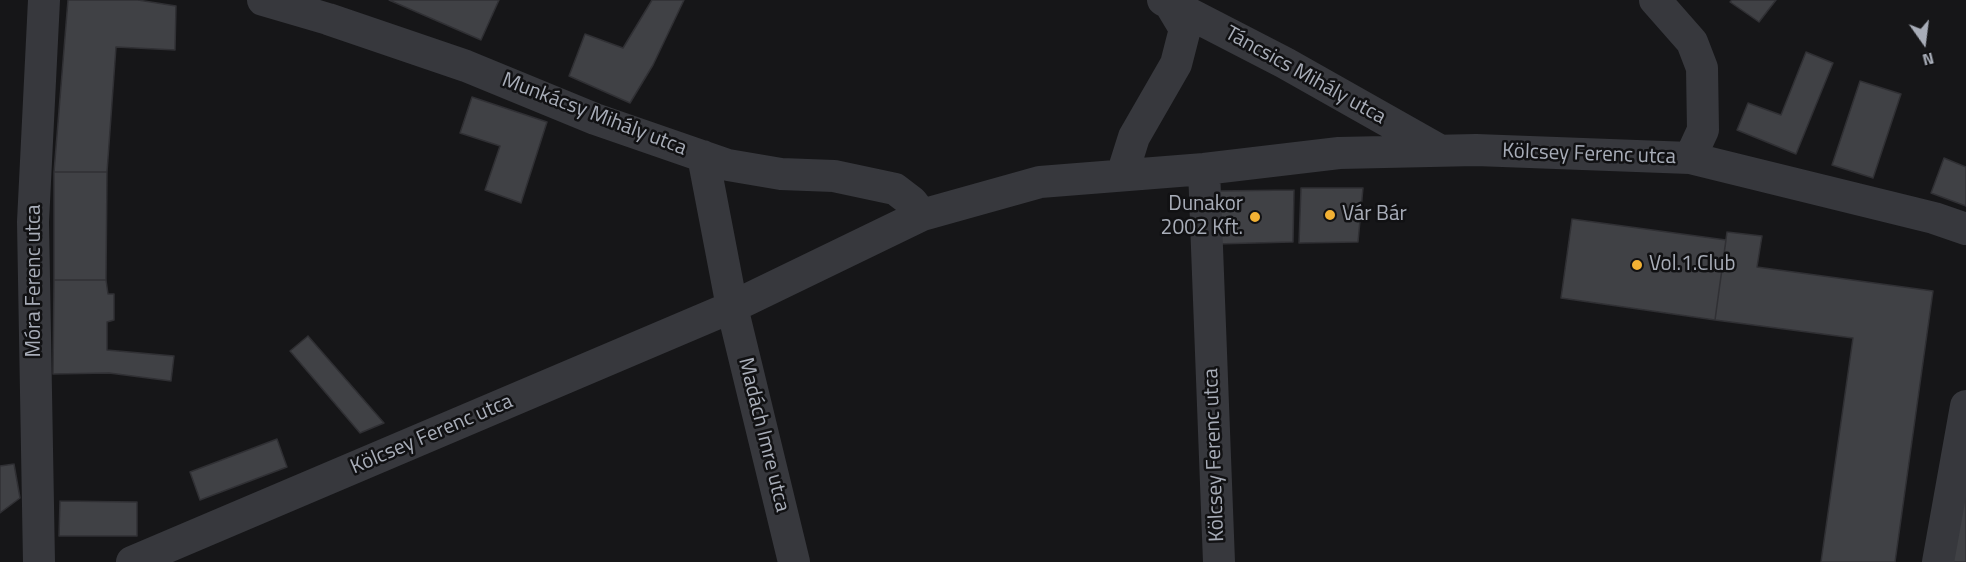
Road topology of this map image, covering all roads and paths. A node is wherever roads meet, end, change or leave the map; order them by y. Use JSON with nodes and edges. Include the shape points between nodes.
{"nodes":[{"id":1,"x":44,"y":0,"type":"edge"},
{"id":2,"x":263,"y":0,"type":"edge"},
{"id":3,"x":1656,"y":0,"type":"edge"},
{"id":4,"x":1167,"y":2,"type":"edge"},
{"id":5,"x":1440,"y":151,"type":"junction"},
{"id":6,"x":703,"y":156,"type":"junction"},
{"id":7,"x":1690,"y":158,"type":"junction"},
{"id":8,"x":1204,"y":169,"type":"junction"},
{"id":9,"x":1122,"y":175,"type":"junction"},
{"id":10,"x":922,"y":215,"type":"junction"},
{"id":11,"x":1966,"y":229,"type":"edge"},
{"id":12,"x":732,"y":307,"type":"junction"},
{"id":13,"x":1966,"y":406,"type":"edge"},
{"id":14,"x":39,"y":562,"type":"edge"},
{"id":15,"x":132,"y":562,"type":"edge"},
{"id":16,"x":794,"y":562,"type":"edge"},
{"id":17,"x":1219,"y":562,"type":"edge"},
{"id":18,"x":1938,"y":562,"type":"edge"}],
"edges":[{"from":1,"to":14,"type":"street","name":"Móra Ferenc utca","via":[[33,222]]},
{"from":2,"to":6,"type":"street","name":"Munkácsy Mihály utca","via":[[466,66],[595,119]]},
{"from":3,"to":7,"type":"street","via":[[1692,42],[1702,68],[1703,130]]},
{"from":4,"to":5,"type":"street","name":"Táncsics Mihály utca"},
{"from":4,"to":9,"type":"street","name":"Táncsics Mihály utca","via":[[1185,29],[1176,64],[1134,137]]},
{"from":5,"to":7,"type":"street","name":"Kölcsey Ferenc utca"},
{"from":5,"to":8,"type":"street","name":"Kölcsey Ferenc utca","via":[[1340,153]]},
{"from":6,"to":10,"type":"street","name":"Munkácsy Mihály utca","via":[[728,165],[781,174],[834,176],[895,189]]},
{"from":6,"to":12,"type":"street"},
{"from":7,"to":11,"type":"street","name":"Kölcsey Ferenc utca"},
{"from":8,"to":9,"type":"street","name":"Kölcsey Ferenc utca"},
{"from":8,"to":17,"type":"street","name":"Kölcsey Ferenc utca"},
{"from":9,"to":10,"type":"street","name":"Kölcsey Ferenc utca","via":[[1040,182]]},
{"from":10,"to":12,"type":"street","name":"Kölcsey Ferenc utca"},
{"from":12,"to":15,"type":"street","name":"Kölcsey Ferenc utca"},
{"from":12,"to":16,"type":"street","name":"Madách Imre utca"},
{"from":13,"to":18,"type":"street"}]}
